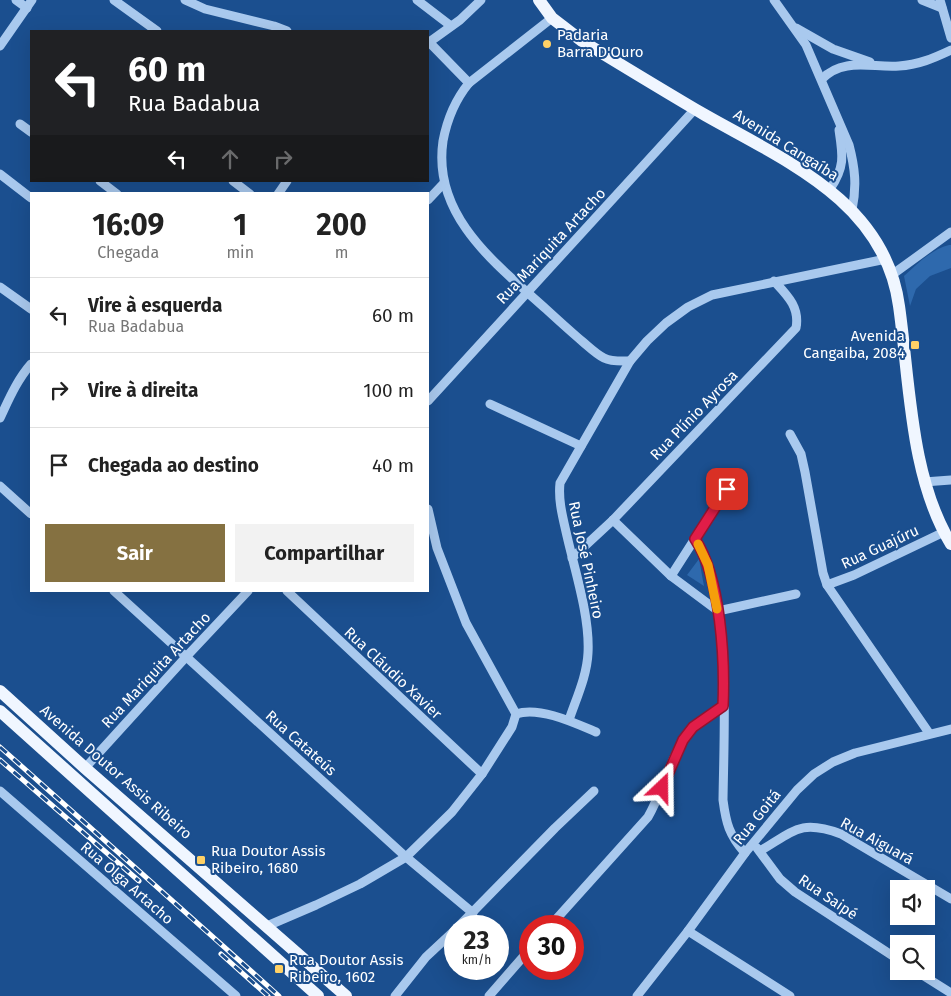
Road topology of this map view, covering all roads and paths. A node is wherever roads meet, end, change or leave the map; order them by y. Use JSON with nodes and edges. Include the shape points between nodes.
{"nodes":[{"id":1,"x":16,"y":0,"type":"edge"},
{"id":2,"x":114,"y":0,"type":"edge"},
{"id":3,"x":185,"y":0,"type":"edge"},
{"id":4,"x":417,"y":0,"type":"edge"},
{"id":5,"x":481,"y":0,"type":"edge"},
{"id":6,"x":539,"y":0,"type":"edge"},
{"id":7,"x":774,"y":0,"type":"edge"},
{"id":8,"x":922,"y":0,"type":"edge"},
{"id":9,"x":29,"y":4,"type":"edge"},
{"id":10,"x":941,"y":4,"type":"edge"},
{"id":11,"x":552,"y":18,"type":"junction"},
{"id":12,"x":452,"y":26,"type":"junction"},
{"id":13,"x":794,"y":26,"type":"junction"},
{"id":14,"x":156,"y":30,"type":"edge"},
{"id":15,"x":284,"y":30,"type":"edge"},
{"id":16,"x":951,"y":38,"type":"edge"},
{"id":17,"x":429,"y":42,"type":"edge"},
{"id":18,"x":429,"y":44,"type":"edge"},
{"id":19,"x":0,"y":46,"type":"edge"},
{"id":20,"x":951,"y":50,"type":"edge"},
{"id":21,"x":885,"y":66,"type":"junction"},
{"id":22,"x":822,"y":79,"type":"junction"},
{"id":23,"x":469,"y":83,"type":"junction"},
{"id":24,"x":695,"y":109,"type":"junction"},
{"id":25,"x":838,"y":120,"type":"junction"},
{"id":26,"x":20,"y":124,"type":"dead end"},
{"id":27,"x":30,"y":131,"type":"edge"},
{"id":28,"x":0,"y":174,"type":"edge"},
{"id":29,"x":101,"y":182,"type":"edge"},
{"id":30,"x":233,"y":182,"type":"edge"},
{"id":31,"x":444,"y":183,"type":"junction"},
{"id":32,"x":830,"y":190,"type":"junction"},
{"id":33,"x":114,"y":192,"type":"edge"},
{"id":34,"x":247,"y":192,"type":"edge"},
{"id":35,"x":30,"y":197,"type":"edge"},
{"id":36,"x":429,"y":199,"type":"edge"},
{"id":37,"x":852,"y":210,"type":"junction"},
{"id":38,"x":951,"y":232,"type":"edge"},
{"id":39,"x":886,"y":259,"type":"junction"},
{"id":40,"x":893,"y":274,"type":"junction"},
{"id":41,"x":774,"y":282,"type":"junction"},
{"id":42,"x":0,"y":287,"type":"edge"},
{"id":43,"x":527,"y":292,"type":"junction"},
{"id":44,"x":30,"y":308,"type":"edge"},
{"id":45,"x":630,"y":361,"type":"junction"},
{"id":46,"x":30,"y":365,"type":"edge"},
{"id":47,"x":429,"y":400,"type":"edge"},
{"id":48,"x":490,"y":404,"type":"dead end"},
{"id":49,"x":0,"y":418,"type":"edge"},
{"id":50,"x":790,"y":434,"type":"dead end"},
{"id":51,"x":581,"y":446,"type":"junction"},
{"id":52,"x":738,"y":473,"type":"dead end"},
{"id":53,"x":951,"y":480,"type":"edge"},
{"id":54,"x":924,"y":482,"type":"junction"},
{"id":55,"x":0,"y":486,"type":"edge"},
{"id":56,"x":30,"y":513,"type":"edge"},
{"id":57,"x":429,"y":513,"type":"edge"},
{"id":58,"x":613,"y":520,"type":"junction"},
{"id":59,"x":944,"y":532,"type":"junction"},
{"id":60,"x":695,"y":539,"type":"junction"},
{"id":61,"x":951,"y":544,"type":"edge"},
{"id":62,"x":572,"y":558,"type":"junction"},
{"id":63,"x":671,"y":576,"type":"junction"},
{"id":64,"x":827,"y":585,"type":"junction"},
{"id":65,"x":115,"y":592,"type":"edge"},
{"id":66,"x":247,"y":592,"type":"edge"},
{"id":67,"x":288,"y":592,"type":"edge"},
{"id":68,"x":796,"y":594,"type":"dead end"},
{"id":69,"x":718,"y":611,"type":"junction"},
{"id":70,"x":186,"y":657,"type":"junction"},
{"id":71,"x":0,"y":691,"type":"edge"},
{"id":72,"x":723,"y":706,"type":"junction"},
{"id":73,"x":0,"y":711,"type":"edge"},
{"id":74,"x":516,"y":714,"type":"junction"},
{"id":75,"x":569,"y":720,"type":"junction"},
{"id":76,"x":951,"y":729,"type":"edge"},
{"id":77,"x":596,"y":732,"type":"dead end"},
{"id":78,"x":929,"y":733,"type":"junction"},
{"id":79,"x":85,"y":768,"type":"junction"},
{"id":80,"x":482,"y":774,"type":"junction"},
{"id":81,"x":0,"y":791,"type":"edge"},
{"id":82,"x":594,"y":792,"type":"dead end"},
{"id":83,"x":753,"y":844,"type":"junction"},
{"id":84,"x":760,"y":852,"type":"junction"},
{"id":85,"x":744,"y":853,"type":"junction"},
{"id":86,"x":406,"y":857,"type":"junction"},
{"id":87,"x":951,"y":899,"type":"edge"},
{"id":88,"x":473,"y":913,"type":"joint"},
{"id":89,"x":560,"y":915,"type":"edge"},
{"id":90,"x":238,"y":925,"type":"junction"},
{"id":91,"x":267,"y":926,"type":"junction"},
{"id":92,"x":688,"y":931,"type":"junction"},
{"id":93,"x":444,"y":940,"type":"edge"},
{"id":94,"x":890,"y":954,"type":"edge"},
{"id":95,"x":519,"y":962,"type":"edge"},
{"id":96,"x":930,"y":980,"type":"edge"},
{"id":97,"x":951,"y":993,"type":"edge"},
{"id":98,"x":236,"y":996,"type":"edge"},
{"id":99,"x":318,"y":996,"type":"edge"},
{"id":100,"x":346,"y":996,"type":"edge"},
{"id":101,"x":395,"y":996,"type":"edge"},
{"id":102,"x":490,"y":996,"type":"edge"},
{"id":103,"x":637,"y":996,"type":"edge"},
{"id":104,"x":790,"y":996,"type":"edge"}],
"edges":[{"from":1,"to":9,"type":"street"},
{"from":2,"to":14,"type":"street"},
{"from":3,"to":15,"type":"street","via":[[205,9]]},
{"from":4,"to":12,"type":"street"},
{"from":5,"to":12,"type":"street"},
{"from":6,"to":11,"type":"main road","name":"Avenida Cangaíba"},
{"from":7,"to":13,"type":"street"},
{"from":8,"to":10,"type":"street"},
{"from":9,"to":19,"type":"street"},
{"from":10,"to":16,"type":"street"},
{"from":11,"to":23,"type":"street"},
{"from":11,"to":24,"type":"main road","name":"Avenida Cangaíba","via":[[582,41]]},
{"from":12,"to":17,"type":"street"},
{"from":13,"to":21,"type":"street","via":[[833,49]]},
{"from":13,"to":22,"type":"street"},
{"from":18,"to":23,"type":"street"},
{"from":20,"to":21,"type":"street","via":[[929,61]]},
{"from":21,"to":22,"type":"street","via":[[847,65],[829,72]]},
{"from":22,"to":25,"type":"street"},
{"from":23,"to":31,"type":"street","via":[[460,93],[445,131],[441,163]]},
{"from":24,"to":32,"type":"main road","name":"Avenida Cangaíba"},
{"from":24,"to":43,"type":"street","name":"Rua Mariquita Artacho"},
{"from":25,"to":32,"type":"street","via":[[842,161],[839,175]]},
{"from":25,"to":37,"type":"street","via":[[853,160],[856,190]]},
{"from":26,"to":27,"type":"street"},
{"from":28,"to":35,"type":"street"},
{"from":29,"to":33,"type":"street"},
{"from":30,"to":34,"type":"street"},
{"from":31,"to":36,"type":"street"},
{"from":31,"to":43,"type":"street","via":[[461,224],[474,241]]},
{"from":32,"to":37,"type":"main road","name":"Avenida Cangaíba"},
{"from":37,"to":39,"type":"main road","name":"Avenida Cangaíba"},
{"from":38,"to":40,"type":"street"},
{"from":39,"to":40,"type":"main road","name":"Avenida Cangaíba"},
{"from":39,"to":41,"type":"street","name":"Rua José Pinheiro"},
{"from":40,"to":54,"type":"main road","name":"Avenida Cangaíba"},
{"from":41,"to":45,"type":"street","name":"Rua José Pinheiro","via":[[712,295],[688,307],[666,323]]},
{"from":41,"to":58,"type":"street","name":"Rua Plínio Ayrosa","via":[[795,308],[796,328]]},
{"from":42,"to":44,"type":"street"},
{"from":43,"to":45,"type":"street","via":[[597,354],[612,361]]},
{"from":43,"to":47,"type":"street","name":"Rua Mariquita Artacho"},
{"from":45,"to":51,"type":"street","name":"Rua José Pinheiro"},
{"from":46,"to":49,"type":"street","via":[[11,393]]},
{"from":48,"to":51,"type":"street"},
{"from":50,"to":64,"type":"street","via":[[806,472]]},
{"from":51,"to":62,"type":"street","name":"Rua José Pinheiro","via":[[560,483],[559,496]]},
{"from":52,"to":60,"type":"street"},
{"from":53,"to":54,"type":"street"},
{"from":54,"to":59,"type":"main road","name":"Avenida Cangaíba"},
{"from":55,"to":56,"type":"street"},
{"from":57,"to":74,"type":"street","via":[[437,548],[466,623]]},
{"from":58,"to":62,"type":"street","name":"Rua Plínio Ayrosa"},
{"from":58,"to":63,"type":"street"},
{"from":59,"to":61,"type":"main road","name":"Avenida Cangaíba"},
{"from":59,"to":64,"type":"street","name":"Rua Guajúru"},
{"from":60,"to":63,"type":"street"},
{"from":60,"to":69,"type":"street","via":[[708,565]]},
{"from":62,"to":75,"type":"street","name":"Rua José Pinheiro","via":[[588,636],[588,655]]},
{"from":63,"to":69,"type":"street"},
{"from":64,"to":78,"type":"street"},
{"from":65,"to":70,"type":"street","name":"Rua Catateús"},
{"from":66,"to":70,"type":"street","name":"Rua Mariquita Artacho"},
{"from":67,"to":80,"type":"street","name":"Rua Cláudio Xavier"},
{"from":68,"to":69,"type":"street"},
{"from":69,"to":72,"type":"street","via":[[724,666]]},
{"from":70,"to":79,"type":"street","name":"Rua Mariquita Artacho"},
{"from":70,"to":86,"type":"street","name":"Rua Catateús"},
{"from":71,"to":79,"type":"main road","name":"Avenida Doutor Assis Ribeiro"},
{"from":72,"to":85,"type":"street","via":[[722,800],[730,835]]},
{"from":72,"to":89,"type":"street","via":[[693,727],[683,740],[648,817]]},
{"from":73,"to":90,"type":"main road","name":"Avenida Doutor Assis Ribeiro"},
{"from":74,"to":75,"type":"street","via":[[529,712]]},
{"from":74,"to":80,"type":"street","via":[[512,727]]},
{"from":75,"to":77,"type":"street"},
{"from":76,"to":78,"type":"street","name":"Rua Goitá"},
{"from":78,"to":83,"type":"street","name":"Rua Goitá","via":[[833,762],[797,790]]},
{"from":79,"to":91,"type":"main road","name":"Avenida Doutor Assis Ribeiro"},
{"from":80,"to":86,"type":"street","via":[[452,812]]},
{"from":81,"to":98,"type":"street","name":"Rua Olga Artacho"},
{"from":82,"to":88,"type":"street"},
{"from":83,"to":84,"type":"street","name":"Rua Saipé"},
{"from":83,"to":85,"type":"street","name":"Rua Goitá"},
{"from":84,"to":87,"type":"street","name":"Rua Aiguará","via":[[797,829],[808,826],[823,828],[841,834]]},
{"from":84,"to":94,"type":"street","name":"Rua Saipé","via":[[780,879],[795,892]]},
{"from":85,"to":92,"type":"street","name":"Rua Goitá"},
{"from":86,"to":88,"type":"street","name":"Rua Catateús"},
{"from":86,"to":91,"type":"street","via":[[325,901]]},
{"from":90,"to":91,"type":"main road"},
{"from":90,"to":99,"type":"main road","name":"Avenida Doutor Assis Ribeiro"},
{"from":91,"to":100,"type":"main road","name":"Avenida Doutor Assis Ribeiro"},
{"from":92,"to":103,"type":"street","name":"Rua Goitá"},
{"from":92,"to":104,"type":"street"},
{"from":93,"to":101,"type":"street"},
{"from":95,"to":102,"type":"street"},
{"from":96,"to":97,"type":"street"}]}
